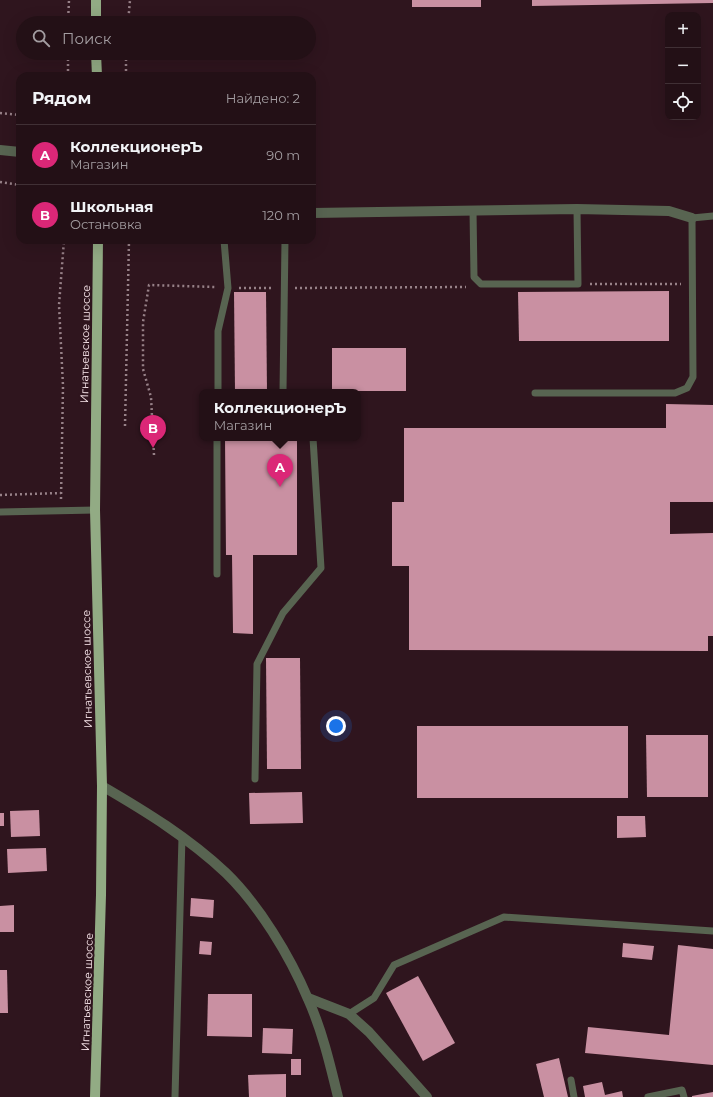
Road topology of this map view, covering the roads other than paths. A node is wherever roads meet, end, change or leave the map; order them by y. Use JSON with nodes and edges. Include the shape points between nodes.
{"nodes":[{"id":1,"x":96,"y":0,"type":"edge"},
{"id":2,"x":96,"y":16,"type":"edge"},
{"id":3,"x":96,"y":60,"type":"edge"},
{"id":4,"x":97,"y":72,"type":"edge"},
{"id":5,"x":0,"y":150,"type":"edge"},
{"id":6,"x":16,"y":152,"type":"edge"},
{"id":7,"x":577,"y":209,"type":"junction"},
{"id":8,"x":473,"y":210,"type":"junction"},
{"id":9,"x":316,"y":213,"type":"edge"},
{"id":10,"x":713,"y":216,"type":"edge"},
{"id":11,"x":692,"y":218,"type":"junction"},
{"id":12,"x":98,"y":244,"type":"edge"},
{"id":13,"x":224,"y":244,"type":"edge"},
{"id":14,"x":285,"y":244,"type":"edge"},
{"id":15,"x":218,"y":389,"type":"edge"},
{"id":16,"x":283,"y":389,"type":"edge"},
{"id":17,"x":535,"y":393,"type":"dead end"},
{"id":18,"x":218,"y":441,"type":"edge"},
{"id":19,"x":313,"y":441,"type":"edge"},
{"id":20,"x":95,"y":510,"type":"junction"},
{"id":21,"x":0,"y":512,"type":"edge"},
{"id":22,"x":217,"y":574,"type":"dead end"},
{"id":23,"x":255,"y":778,"type":"dead end"},
{"id":24,"x":102,"y":786,"type":"junction"},
{"id":25,"x":182,"y":837,"type":"junction"},
{"id":26,"x":713,"y":931,"type":"edge"},
{"id":27,"x":308,"y":998,"type":"junction"},
{"id":28,"x":349,"y":1014,"type":"junction"},
{"id":29,"x":571,"y":1080,"type":"dead end"},
{"id":30,"x":95,"y":1097,"type":"edge"},
{"id":31,"x":175,"y":1097,"type":"edge"},
{"id":32,"x":338,"y":1097,"type":"edge"},
{"id":33,"x":427,"y":1097,"type":"edge"},
{"id":34,"x":574,"y":1097,"type":"edge"},
{"id":35,"x":648,"y":1097,"type":"edge"},
{"id":36,"x":684,"y":1097,"type":"edge"}],
"edges":[{"from":1,"to":2,"type":"main road"},
{"from":3,"to":4,"type":"main road"},
{"from":5,"to":6,"type":"street"},
{"from":7,"to":8,"type":"street"},
{"from":7,"to":8,"type":"lane","via":[[578,284],[480,284],[474,277]]},
{"from":7,"to":11,"type":"street","via":[[669,211]]},
{"from":8,"to":9,"type":"street"},
{"from":10,"to":11,"type":"lane"},
{"from":11,"to":17,"type":"lane","via":[[693,377],[687,388],[675,392]]},
{"from":12,"to":20,"type":"main road","name":"Игнатьевское шоссе"},
{"from":13,"to":15,"type":"lane","via":[[228,288],[218,331]]},
{"from":14,"to":16,"type":"lane"},
{"from":18,"to":22,"type":"lane"},
{"from":19,"to":23,"type":"lane","via":[[321,568],[283,613],[257,664]]},
{"from":20,"to":21,"type":"lane"},
{"from":20,"to":24,"type":"main road","name":"Игнатьевское шоссе"},
{"from":24,"to":25,"type":"street","via":[[144,810]]},
{"from":24,"to":30,"type":"main road","name":"Игнатьевское шоссе","via":[[102,895]]},
{"from":25,"to":27,"type":"street","via":[[226,873],[256,909]]},
{"from":25,"to":31,"type":"lane"},
{"from":26,"to":28,"type":"lane","via":[[504,917],[394,965],[374,998]]},
{"from":27,"to":28,"type":"street"},
{"from":27,"to":32,"type":"street","via":[[325,1045]]},
{"from":28,"to":33,"type":"street","via":[[369,1032]]},
{"from":29,"to":34,"type":"lane"},
{"from":35,"to":36,"type":"lane","via":[[682,1090]]}]}
